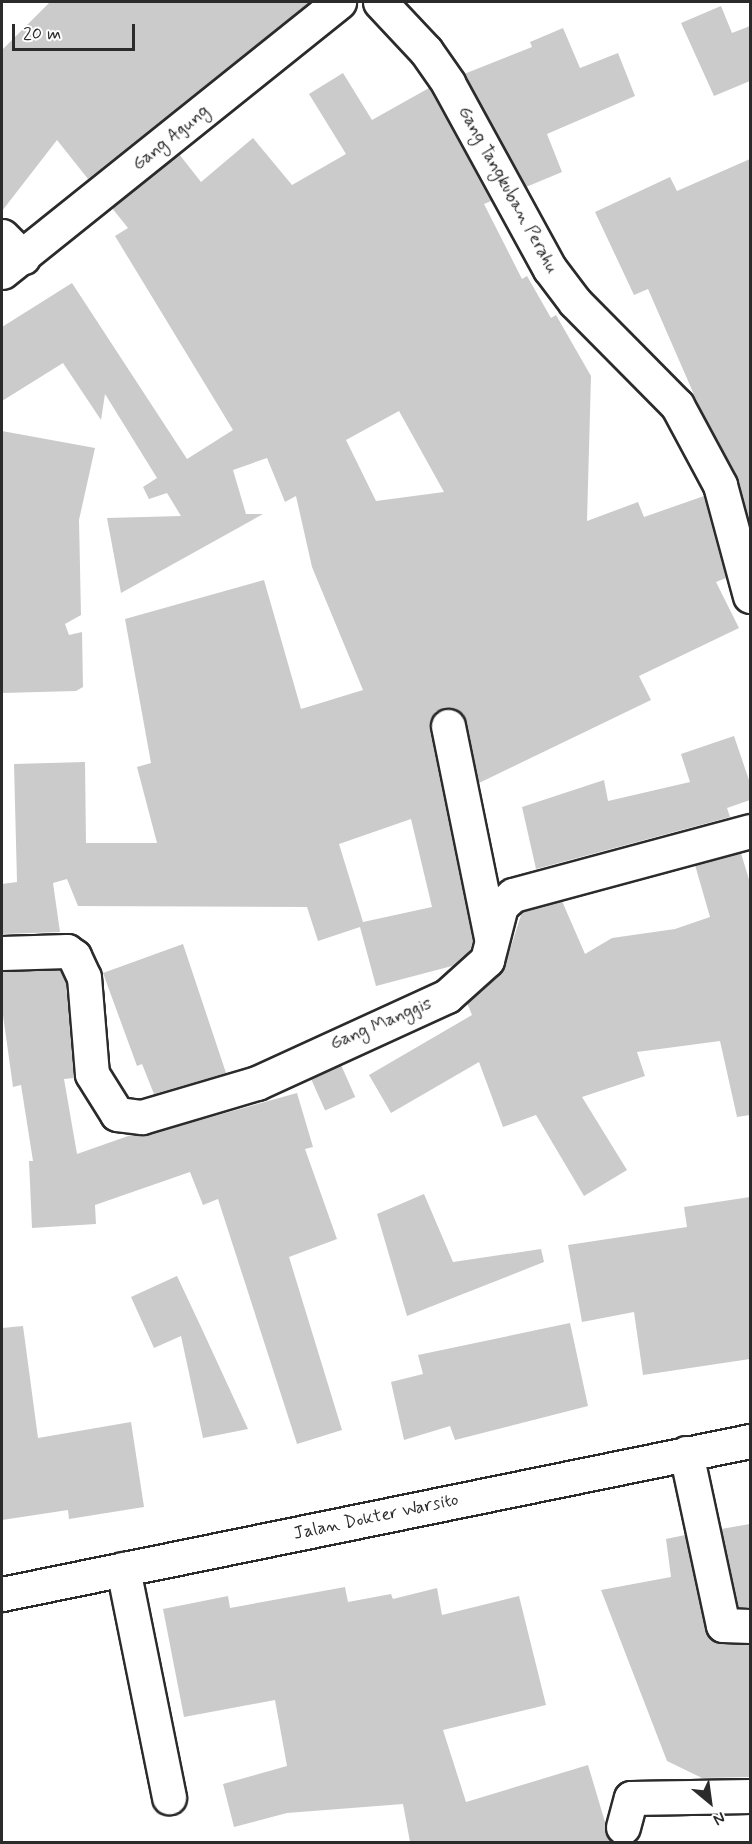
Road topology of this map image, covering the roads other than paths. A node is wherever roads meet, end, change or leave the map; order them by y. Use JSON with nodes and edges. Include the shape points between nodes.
{"nodes":[{"id":1,"x":339,"y":2,"type":"edge"},
{"id":2,"x":380,"y":2,"type":"edge"},
{"id":3,"x":9,"y":255,"type":"edge"},
{"id":4,"x":750,"y":596,"type":"edge"},
{"id":5,"x":448,"y":726,"type":"dead end"},
{"id":6,"x":750,"y":831,"type":"edge"},
{"id":7,"x":491,"y":939,"type":"junction"},
{"id":8,"x":2,"y":953,"type":"edge"},
{"id":9,"x":750,"y":1440,"type":"edge"},
{"id":10,"x":686,"y":1454,"type":"junction"},
{"id":11,"x":123,"y":1569,"type":"junction"},
{"id":12,"x":2,"y":1594,"type":"edge"},
{"id":13,"x":750,"y":1626,"type":"edge"},
{"id":14,"x":750,"y":1796,"type":"edge"},
{"id":15,"x":170,"y":1797,"type":"dead end"},
{"id":16,"x":623,"y":1827,"type":"dead end"}],
"edges":[{"from":1,"to":3,"type":"street","name":"Gang Agung"},
{"from":2,"to":4,"type":"street","name":"Gang Tangkuban Perahu","via":[[426,51],[448,83],[550,270],[575,302],[677,405],[720,485]]},
{"from":5,"to":7,"type":"street"},
{"from":6,"to":7,"type":"street","name":"Gang Manggis","via":[[513,895],[501,906]]},
{"from":7,"to":8,"type":"street","name":"Gang Manggis","via":[[487,960],[447,996],[257,1083],[142,1117],[117,1114],[92,1074],[78,961],[67,951]]},
{"from":9,"to":10,"type":"street","name":"Jalan Dokter Warsito"},
{"from":10,"to":11,"type":"street","name":"Jalan Dokter Warsito"},
{"from":10,"to":13,"type":"street","via":[[723,1625]]},
{"from":11,"to":12,"type":"street","name":"Jalan Dokter Warsito"},
{"from":11,"to":15,"type":"street"},
{"from":14,"to":16,"type":"street","via":[[631,1798]]}]}
